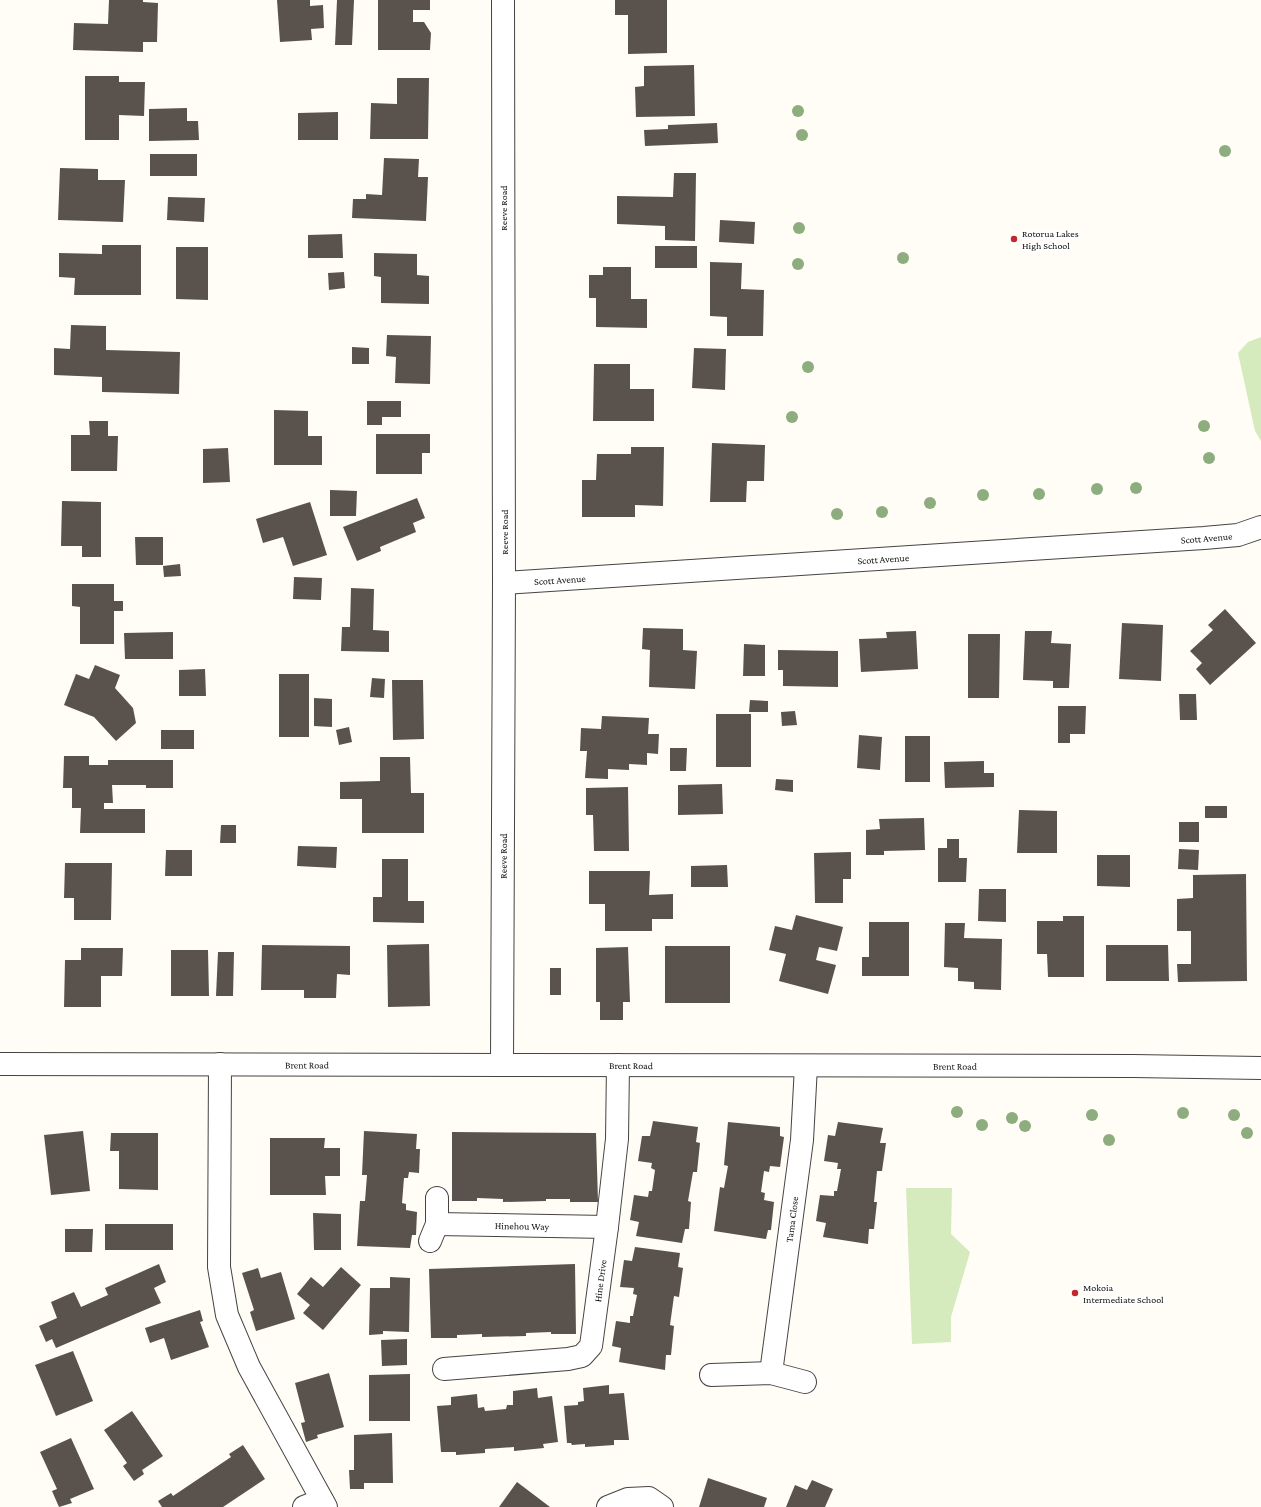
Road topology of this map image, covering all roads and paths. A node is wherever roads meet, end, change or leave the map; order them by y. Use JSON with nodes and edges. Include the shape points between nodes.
{"nodes":[{"id":1,"x":503,"y":0,"type":"edge"},
{"id":2,"x":1261,"y":527,"type":"edge"},
{"id":3,"x":504,"y":583,"type":"junction"},
{"id":4,"x":0,"y":1064,"type":"edge"},
{"id":5,"x":220,"y":1064,"type":"junction"},
{"id":6,"x":502,"y":1064,"type":"junction"},
{"id":7,"x":618,"y":1065,"type":"junction"},
{"id":8,"x":806,"y":1066,"type":"junction"},
{"id":9,"x":1261,"y":1068,"type":"edge"},
{"id":10,"x":437,"y":1198,"type":"dead end"},
{"id":11,"x":608,"y":1227,"type":"junction"},
{"id":12,"x":444,"y":1369,"type":"dead end"},
{"id":13,"x":771,"y":1373,"type":"junction"},
{"id":14,"x":711,"y":1375,"type":"dead end"},
{"id":15,"x":805,"y":1382,"type":"dead end"},
{"id":16,"x":317,"y":1505,"type":"edge"},
{"id":17,"x":608,"y":1507,"type":"edge"},
{"id":18,"x":662,"y":1507,"type":"edge"}],
"edges":[{"from":1,"to":3,"type":"street","name":"Reeve Road"},
{"from":2,"to":3,"type":"street","name":"Scott Avenue","via":[[1238,535],[1204,538]]},
{"from":3,"to":6,"type":"street","name":"Reeve Road"},
{"from":4,"to":5,"type":"street","name":"Brent Road"},
{"from":5,"to":6,"type":"street","name":"Brent Road"},
{"from":5,"to":16,"type":"street","via":[[219,1267],[227,1315],[249,1367]]},
{"from":6,"to":7,"type":"street","name":"Brent Road"},
{"from":7,"to":8,"type":"street","name":"Brent Road"},
{"from":7,"to":11,"type":"street","name":"Hine Drive","via":[[618,1139]]},
{"from":8,"to":9,"type":"street","name":"Brent Road"},
{"from":8,"to":13,"type":"street","name":"Tama Close","via":[[802,1140]]},
{"from":10,"to":11,"type":"street","name":"Hinehou Way","via":[[433,1232]]},
{"from":11,"to":12,"type":"street","name":"Hine Drive","via":[[591,1346],[582,1356]]},
{"from":13,"to":14,"type":"street"},
{"from":13,"to":15,"type":"street"},
{"from":17,"to":18,"type":"street","via":[[628,1499],[649,1498]]}]}
